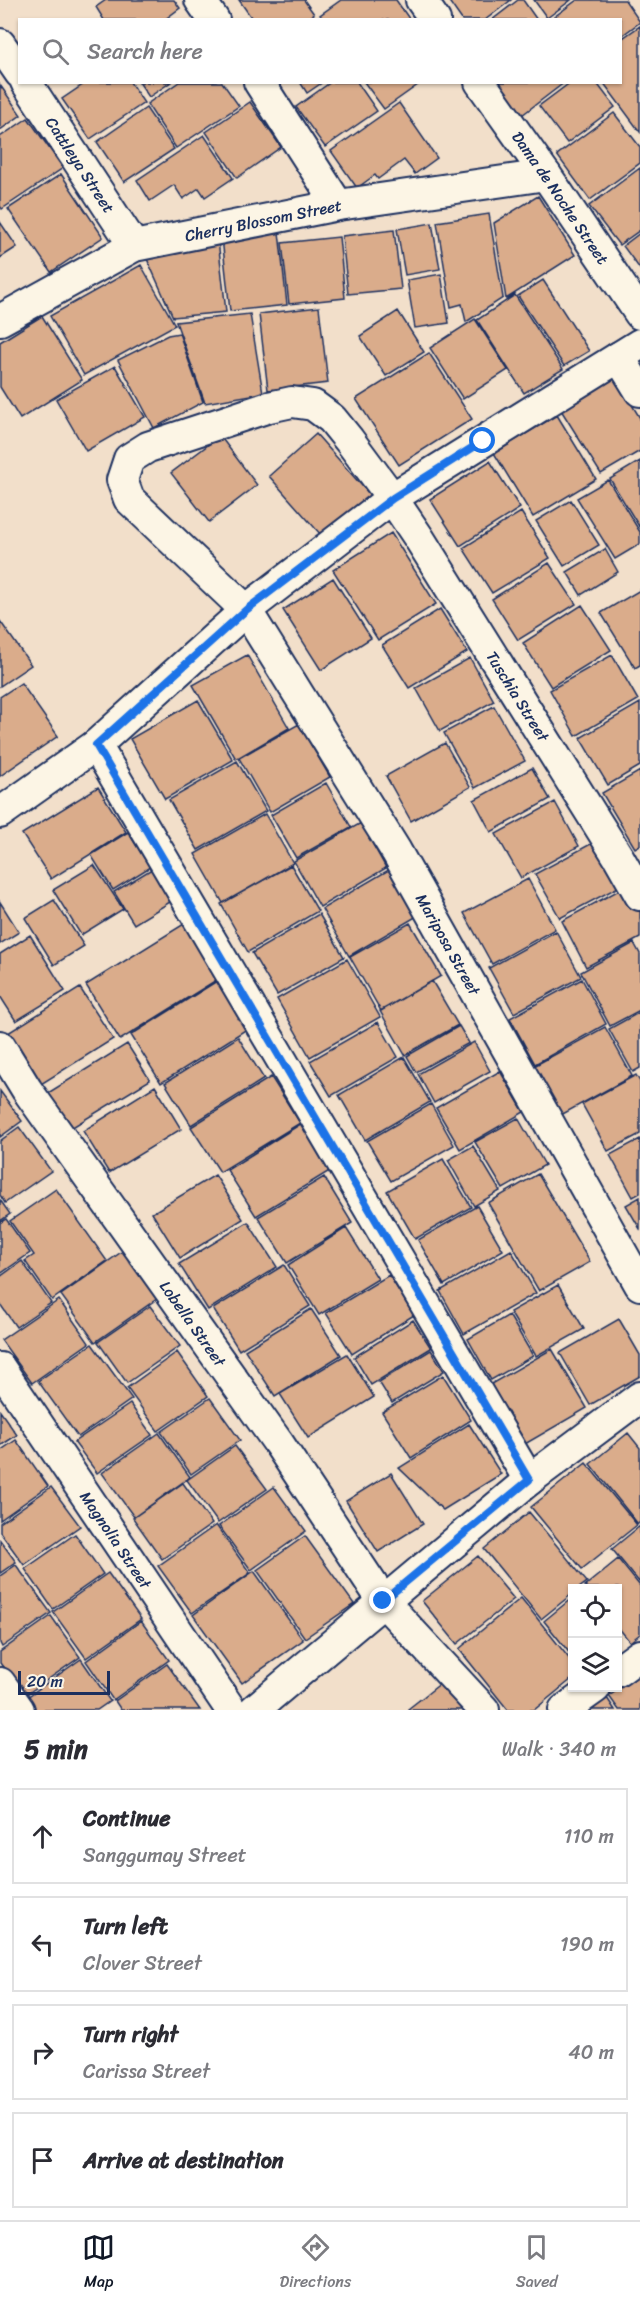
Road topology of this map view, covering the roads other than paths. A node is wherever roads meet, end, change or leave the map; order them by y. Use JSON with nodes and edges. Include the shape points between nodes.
{"nodes":[{"id":1,"x":200,"y":0,"type":"edge"},
{"id":2,"x":421,"y":0,"type":"edge"},
{"id":3,"x":213,"y":18,"type":"edge"},
{"id":4,"x":434,"y":18,"type":"edge"},
{"id":5,"x":0,"y":44,"type":"edge"},
{"id":6,"x":18,"y":70,"type":"edge"},
{"id":7,"x":27,"y":84,"type":"edge"},
{"id":8,"x":260,"y":84,"type":"edge"},
{"id":9,"x":481,"y":84,"type":"edge"},
{"id":10,"x":546,"y":175,"type":"junction"},
{"id":11,"x":338,"y":205,"type":"junction"},
{"id":12,"x":134,"y":246,"type":"junction"},
{"id":13,"x":640,"y":314,"type":"edge"},
{"id":14,"x":0,"y":320,"type":"edge"},
{"id":15,"x":629,"y":350,"type":"edge"},
{"id":16,"x":640,"y":391,"type":"edge"},
{"id":17,"x":393,"y":498,"type":"junction"},
{"id":18,"x":246,"y":610,"type":"junction"},
{"id":19,"x":96,"y":745,"type":"junction"},
{"id":20,"x":0,"y":813,"type":"edge"},
{"id":21,"x":640,"y":895,"type":"edge"},
{"id":22,"x":0,"y":1046,"type":"edge"},
{"id":23,"x":640,"y":1285,"type":"edge"},
{"id":24,"x":0,"y":1368,"type":"edge"},
{"id":25,"x":640,"y":1397,"type":"edge"},
{"id":26,"x":529,"y":1480,"type":"junction"},
{"id":27,"x":383,"y":1601,"type":"junction"},
{"id":28,"x":640,"y":1654,"type":"edge"},
{"id":29,"x":622,"y":1668,"type":"edge"},
{"id":30,"x":0,"y":1683,"type":"edge"},
{"id":31,"x":589,"y":1692,"type":"edge"},
{"id":32,"x":19,"y":1710,"type":"edge"},
{"id":33,"x":231,"y":1710,"type":"edge"},
{"id":34,"x":254,"y":1710,"type":"edge"},
{"id":35,"x":484,"y":1710,"type":"edge"},
{"id":36,"x":564,"y":1710,"type":"edge"}],
"edges":[{"from":1,"to":3,"type":"street"},
{"from":2,"to":4,"type":"street"},
{"from":5,"to":6,"type":"street"},
{"from":7,"to":12,"type":"street","name":"Cattleya Street"},
{"from":8,"to":11,"type":"street"},
{"from":9,"to":10,"type":"street","name":"Dama de Noche Street"},
{"from":10,"to":11,"type":"street","name":"Cherry Blossom Street"},
{"from":10,"to":13,"type":"street","name":"Dama de Noche Street"},
{"from":11,"to":12,"type":"street","name":"Cherry Blossom Street"},
{"from":12,"to":14,"type":"street","name":"Cherry Blossom Street"},
{"from":15,"to":16,"type":"street"},
{"from":15,"to":17,"type":"street"},
{"from":17,"to":18,"type":"street"},
{"from":17,"to":18,"type":"street","name":"Tuschia Street","via":[[332,419],[313,405],[292,402],[269,407],[148,447],[129,459],[122,480],[129,499]]},
{"from":17,"to":21,"type":"street","name":"Tuschia Street"},
{"from":18,"to":19,"type":"street"},
{"from":18,"to":23,"type":"street","name":"Mariposa Street","via":[[396,851]]},
{"from":19,"to":20,"type":"street"},
{"from":19,"to":26,"type":"street"},
{"from":22,"to":27,"type":"street","name":"Lobella Street","via":[[27,1090],[279,1444]]},
{"from":24,"to":33,"type":"street","name":"Magnolia Street"},
{"from":25,"to":26,"type":"street"},
{"from":26,"to":27,"type":"street"},
{"from":27,"to":34,"type":"street"},
{"from":27,"to":35,"type":"street","name":"Lobella Street"},
{"from":28,"to":29,"type":"street"},
{"from":30,"to":32,"type":"street"},
{"from":31,"to":36,"type":"street"}]}
